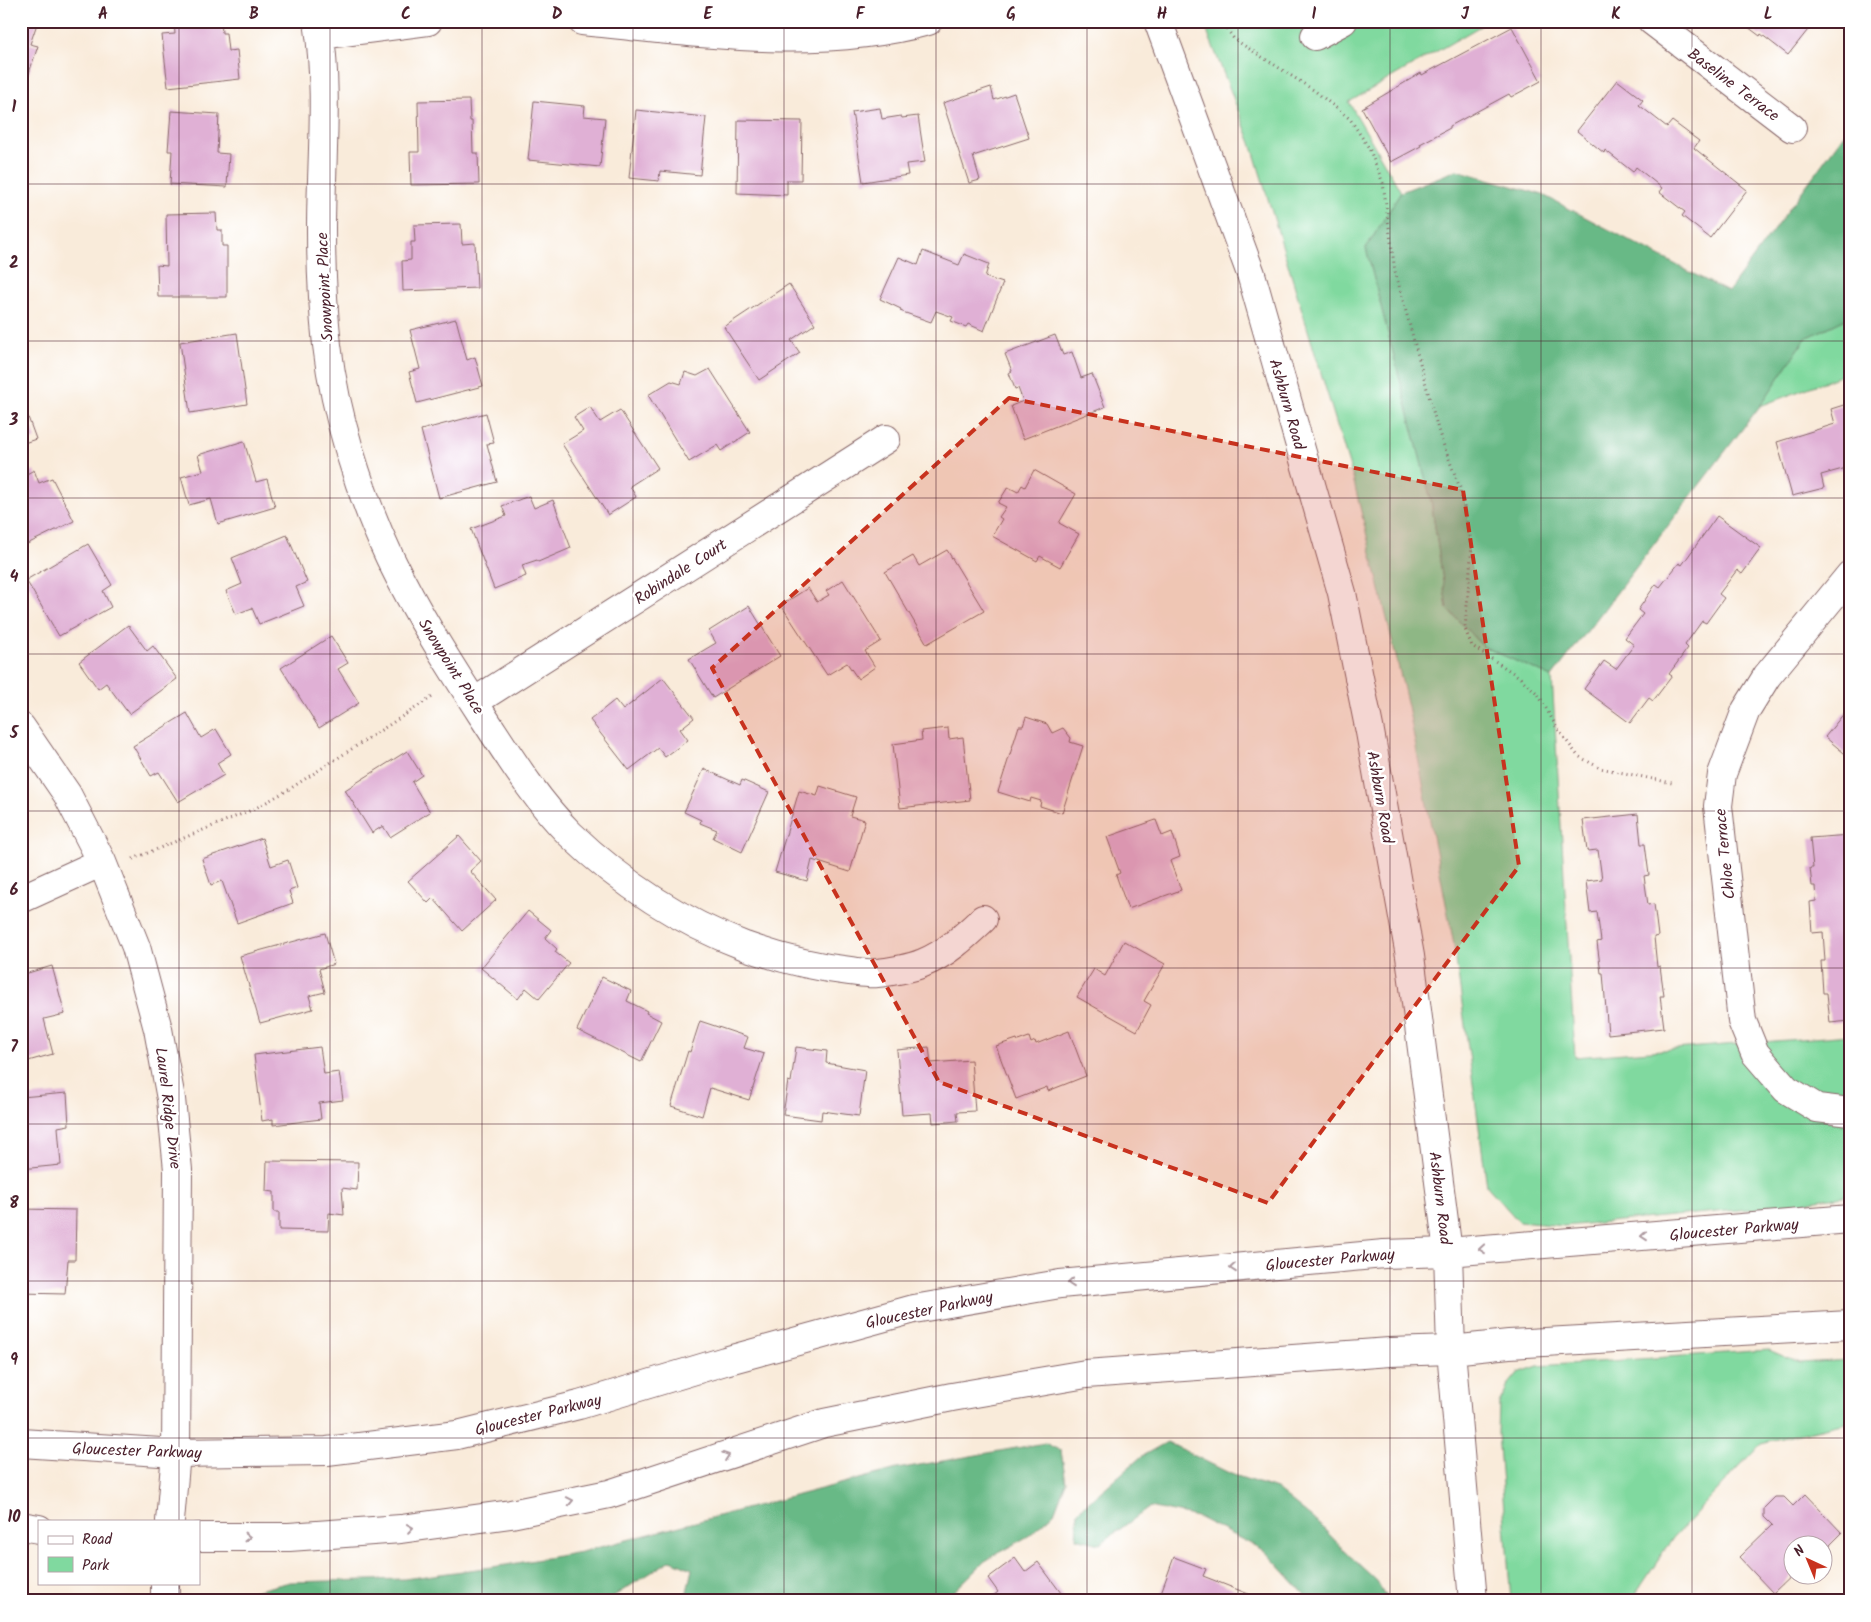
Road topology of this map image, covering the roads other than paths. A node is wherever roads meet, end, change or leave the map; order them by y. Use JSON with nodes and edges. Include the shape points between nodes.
{"nodes":[{"id":1,"x":428,"y":21,"type":"edge"},
{"id":2,"x":582,"y":21,"type":"edge"},
{"id":3,"x":928,"y":21,"type":"edge"},
{"id":4,"x":1158,"y":21,"type":"edge"},
{"id":5,"x":1344,"y":21,"type":"edge"},
{"id":6,"x":1652,"y":21,"type":"edge"},
{"id":7,"x":319,"y":28,"type":"edge"},
{"id":8,"x":1315,"y":36,"type":"dead end"},
{"id":9,"x":1792,"y":128,"type":"dead end"},
{"id":10,"x":886,"y":439,"type":"dead end"},
{"id":11,"x":1850,"y":575,"type":"edge"},
{"id":12,"x":474,"y":702,"type":"junction"},
{"id":13,"x":21,"y":727,"type":"edge"},
{"id":14,"x":104,"y":866,"type":"junction"},
{"id":15,"x":21,"y":899,"type":"edge"},
{"id":16,"x":983,"y":919,"type":"dead end"},
{"id":17,"x":1850,"y":1112,"type":"edge"},
{"id":18,"x":1850,"y":1219,"type":"edge"},
{"id":19,"x":1448,"y":1252,"type":"junction"},
{"id":20,"x":1850,"y":1324,"type":"edge"},
{"id":21,"x":1451,"y":1350,"type":"junction"},
{"id":22,"x":21,"y":1443,"type":"edge"},
{"id":23,"x":176,"y":1453,"type":"junction"},
{"id":24,"x":170,"y":1520,"type":"edge"},
{"id":25,"x":21,"y":1526,"type":"edge"},
{"id":26,"x":38,"y":1529,"type":"edge"},
{"id":27,"x":200,"y":1537,"type":"edge"},
{"id":28,"x":165,"y":1584,"type":"edge"},
{"id":29,"x":165,"y":1601,"type":"edge"},
{"id":30,"x":1473,"y":1601,"type":"edge"}],
"edges":[{"from":1,"to":7,"type":"street"},
{"from":2,"to":3,"type":"street","via":[[757,38],[856,35]]},
{"from":4,"to":19,"type":"street","name":"Ashburn Road","via":[[1251,274],[1342,593],[1410,956]]},
{"from":5,"to":8,"type":"street"},
{"from":6,"to":9,"type":"street","name":"Baseline Terrace"},
{"from":7,"to":12,"type":"street","name":"Snowpoint Place","via":[[325,120],[321,284],[328,348],[340,411],[360,484],[389,556],[421,617]]},
{"from":10,"to":12,"type":"street","name":"Robindale Court"},
{"from":11,"to":17,"type":"street","name":"Chloe Terrace","via":[[1767,676],[1746,710],[1722,774],[1718,806],[1742,1021],[1755,1053],[1786,1089],[1817,1108]]},
{"from":12,"to":16,"type":"street","name":"Snowpoint Place","via":[[525,781],[570,834],[651,899],[726,938],[800,962],[876,974],[923,963],[956,944]]},
{"from":13,"to":14,"type":"street","name":"Laurel Ridge Drive","via":[[66,794]]},
{"from":14,"to":15,"type":"street"},
{"from":14,"to":23,"type":"street","name":"Laurel Ridge Drive","via":[[136,947],[158,1029],[171,1099],[178,1170]]},
{"from":18,"to":19,"type":"street","name":"Gloucester Parkway","one_way":true},
{"from":19,"to":21,"type":"street","name":"Ashburn Road"},
{"from":19,"to":23,"type":"street","name":"Gloucester Parkway","one_way":true,"via":[[1384,1254],[1060,1284],[914,1309],[725,1360],[579,1405],[457,1435],[327,1451]]},
{"from":20,"to":21,"type":"street"},
{"from":27,"to":21,"type":"street","one_way":true,"via":[[288,1537],[401,1529],[510,1514],[609,1494],[824,1423],[1086,1374]]},
{"from":21,"to":30,"type":"street","name":"Ashburn Road"},
{"from":22,"to":23,"type":"street","name":"Gloucester Parkway"},
{"from":23,"to":24,"type":"street","name":"Laurel Ridge Drive"},
{"from":25,"to":26,"type":"street"},
{"from":28,"to":29,"type":"street"}]}
